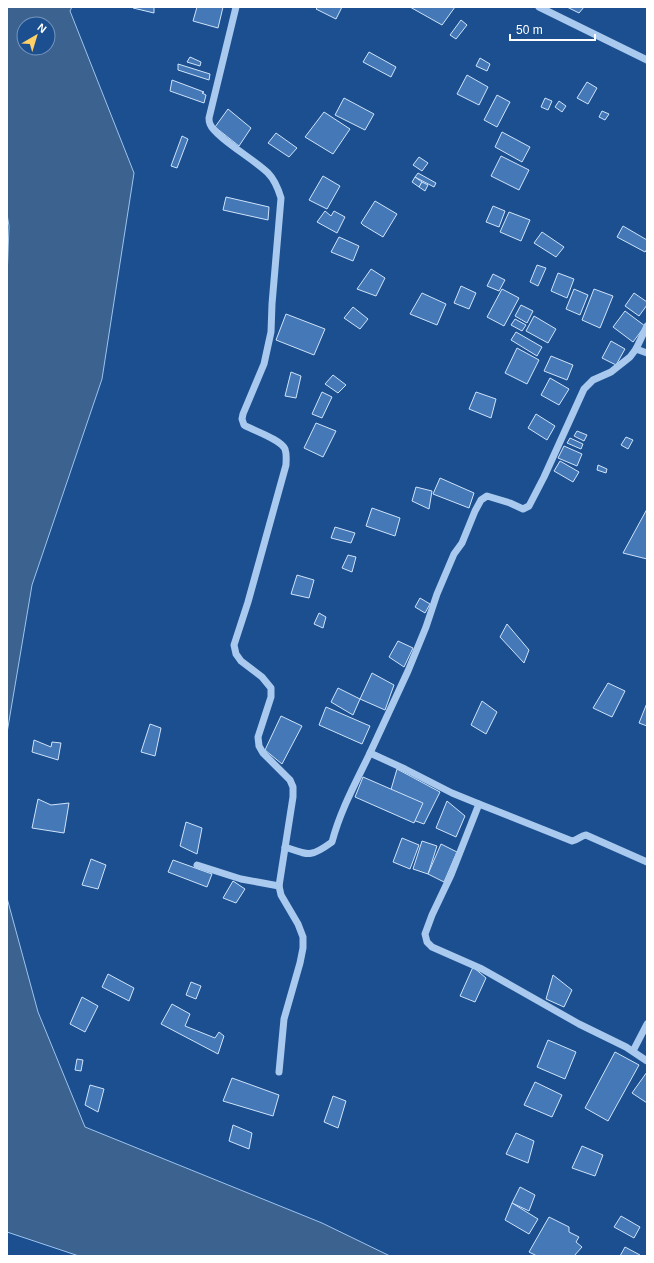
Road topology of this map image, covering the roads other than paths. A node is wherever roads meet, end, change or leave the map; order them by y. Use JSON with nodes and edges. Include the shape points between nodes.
{"nodes":[{"id":1,"x":236,"y":7,"type":"edge"},
{"id":2,"x":539,"y":7,"type":"edge"},
{"id":3,"x":647,"y":60,"type":"edge"},
{"id":4,"x":647,"y":326,"type":"edge"},
{"id":5,"x":636,"y":349,"type":"junction"},
{"id":6,"x":647,"y":353,"type":"edge"},
{"id":7,"x":370,"y":753,"type":"junction"},
{"id":8,"x":479,"y":804,"type":"junction"},
{"id":9,"x":285,"y":847,"type":"junction"},
{"id":10,"x":647,"y":862,"type":"edge"},
{"id":11,"x":197,"y":865,"type":"dead end"},
{"id":12,"x":279,"y":886,"type":"junction"},
{"id":13,"x":647,"y":1024,"type":"edge"},
{"id":14,"x":634,"y":1051,"type":"junction"},
{"id":15,"x":647,"y":1061,"type":"edge"},
{"id":16,"x":279,"y":1072,"type":"dead end"}],
"edges":[{"from":1,"to":9,"type":"street","via":[[209,123],[218,135],[269,174],[281,198],[271,332],[264,364],[242,419],[244,425],[279,442],[286,454],[286,465],[234,645],[236,654],[271,688],[271,696],[258,737],[259,746],[290,780],[293,787]]},
{"from":2,"to":3,"type":"street"},
{"from":4,"to":5,"type":"street"},
{"from":5,"to":6,"type":"street"},
{"from":5,"to":7,"type":"street","via":[[611,372],[593,380],[584,389],[529,506],[523,509],[487,496],[481,500],[462,543],[454,554],[408,671]]},
{"from":7,"to":8,"type":"street","via":[[452,794]]},
{"from":7,"to":9,"type":"street","via":[[342,810],[332,842],[318,852],[306,854]]},
{"from":8,"to":10,"type":"street","via":[[572,841],[586,834]]},
{"from":8,"to":14,"type":"street","via":[[432,915],[425,934],[427,942],[432,947],[482,969],[579,1024]]},
{"from":9,"to":12,"type":"street"},
{"from":11,"to":12,"type":"street","via":[[241,879]]},
{"from":12,"to":16,"type":"street","via":[[281,895],[298,924],[303,937],[303,948],[284,1019]]},
{"from":13,"to":14,"type":"street"},
{"from":14,"to":15,"type":"street"}]}
